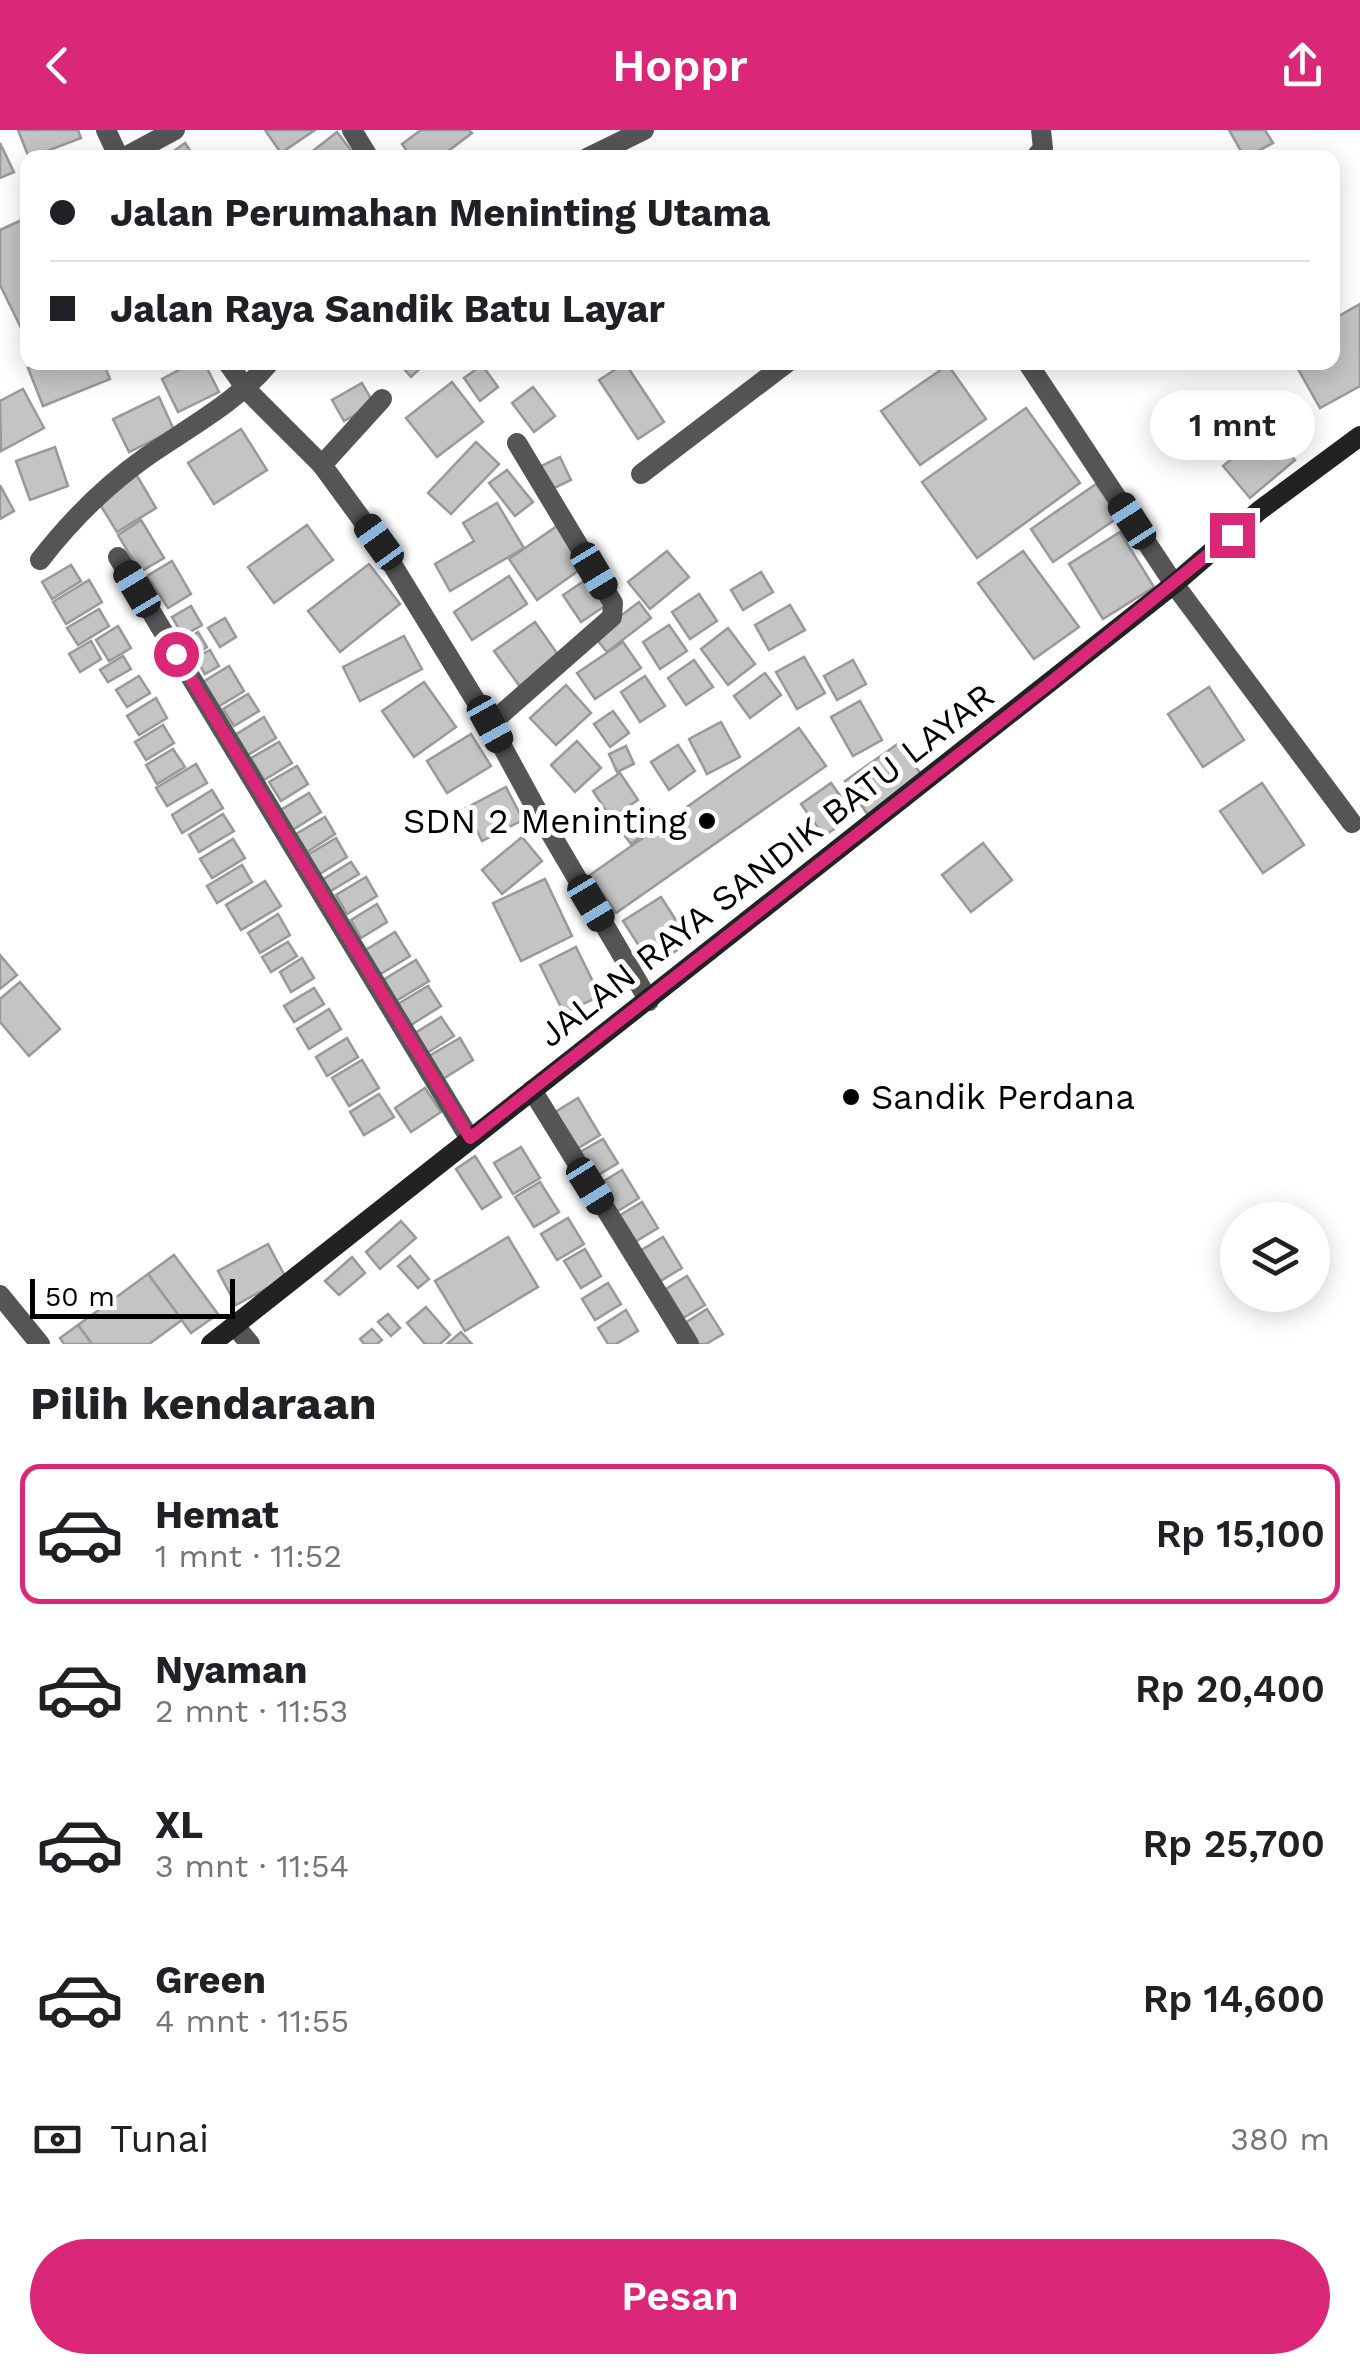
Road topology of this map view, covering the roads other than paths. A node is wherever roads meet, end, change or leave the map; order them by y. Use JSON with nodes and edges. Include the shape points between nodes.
{"nodes":[{"id":1,"x":174,"y":130,"type":"edge"},
{"id":2,"x":644,"y":130,"type":"edge"},
{"id":3,"x":136,"y":150,"type":"edge"},
{"id":4,"x":603,"y":150,"type":"edge"},
{"id":5,"x":233,"y":370,"type":"edge"},
{"id":6,"x":263,"y":370,"type":"edge"},
{"id":7,"x":778,"y":370,"type":"edge"},
{"id":8,"x":1032,"y":370,"type":"edge"},
{"id":9,"x":247,"y":390,"type":"junction"},
{"id":10,"x":382,"y":398,"type":"dead end"},
{"id":11,"x":1360,"y":436,"type":"edge"},
{"id":12,"x":518,"y":443,"type":"dead end"},
{"id":13,"x":322,"y":464,"type":"junction"},
{"id":14,"x":641,"y":474,"type":"dead end"},
{"id":15,"x":118,"y":557,"type":"dead end"},
{"id":16,"x":40,"y":560,"type":"dead end"},
{"id":17,"x":1174,"y":584,"type":"junction"},
{"id":18,"x":490,"y":724,"type":"junction"},
{"id":19,"x":1352,"y":823,"type":"dead end"},
{"id":20,"x":649,"y":1000,"type":"junction"},
{"id":21,"x":532,"y":1090,"type":"junction"},
{"id":22,"x":470,"y":1138,"type":"junction"},
{"id":23,"x":0,"y":1296,"type":"edge"},
{"id":24,"x":235,"y":1326,"type":"junction"},
{"id":25,"x":40,"y":1344,"type":"edge"},
{"id":26,"x":211,"y":1344,"type":"edge"},
{"id":27,"x":250,"y":1344,"type":"edge"},
{"id":28,"x":689,"y":1344,"type":"edge"}],
"edges":[{"from":1,"to":3,"type":"street"},
{"from":2,"to":4,"type":"street"},
{"from":5,"to":9,"type":"street"},
{"from":6,"to":9,"type":"street"},
{"from":7,"to":14,"type":"street"},
{"from":8,"to":17,"type":"street"},
{"from":9,"to":13,"type":"street"},
{"from":9,"to":16,"type":"street","via":[[106,488]]},
{"from":10,"to":13,"type":"street"},
{"from":11,"to":17,"type":"main road","name":"JALAN RAYA SANDIK BATU LAYAR"},
{"from":12,"to":18,"type":"street","via":[[614,611]]},
{"from":13,"to":18,"type":"street","via":[[379,542]]},
{"from":15,"to":22,"type":"street"},
{"from":17,"to":19,"type":"street"},
{"from":17,"to":20,"type":"main road","name":"JALAN RAYA SANDIK BATU LAYAR"},
{"from":18,"to":20,"type":"street"},
{"from":20,"to":21,"type":"main road","name":"JALAN RAYA SANDIK BATU LAYAR"},
{"from":21,"to":22,"type":"main road","name":"JALAN RAYA SANDIK BATU LAYAR"},
{"from":21,"to":28,"type":"street"},
{"from":22,"to":24,"type":"main road","name":"JALAN RAYA SANDIK BATU LAYAR"},
{"from":23,"to":25,"type":"street"},
{"from":24,"to":26,"type":"main road","name":"JALAN RAYA SANDIK BATU LAYAR"},
{"from":24,"to":27,"type":"street"}]}
